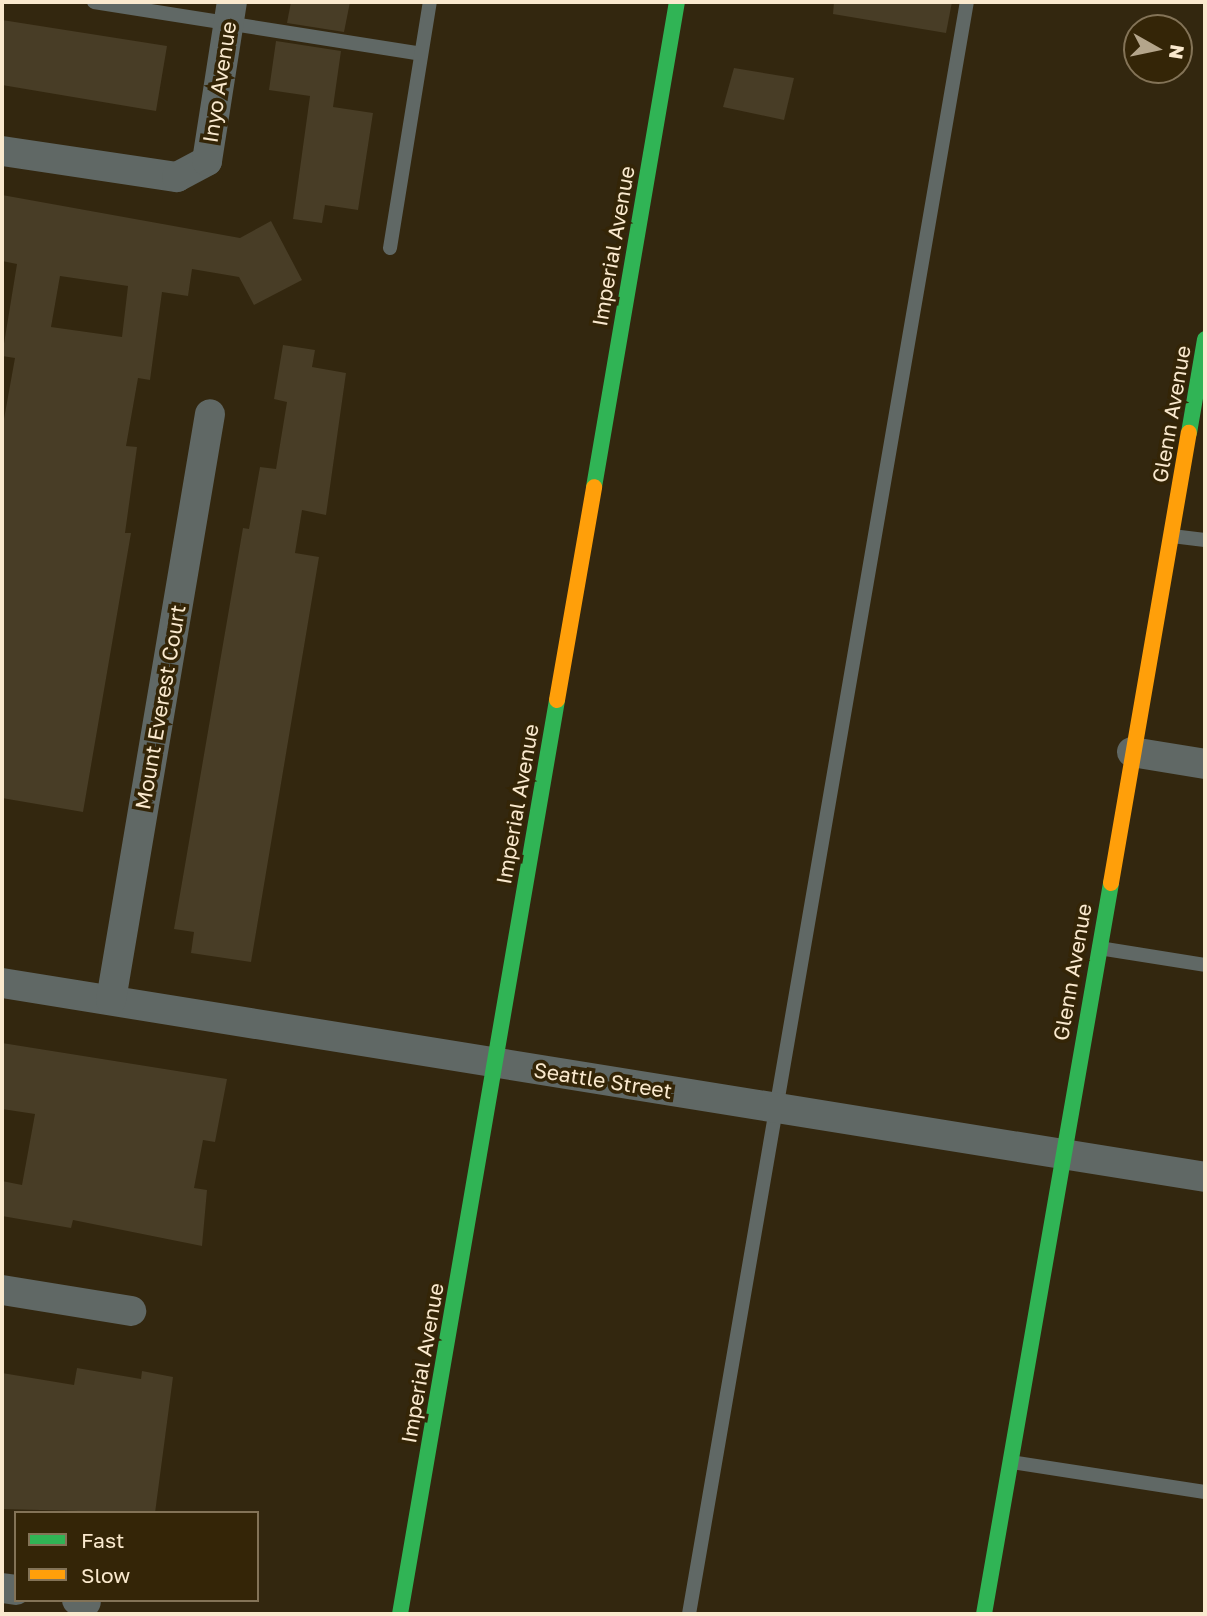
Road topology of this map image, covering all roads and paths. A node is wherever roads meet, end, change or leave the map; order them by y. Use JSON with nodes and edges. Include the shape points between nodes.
{"nodes":[{"id":1,"x":94,"y":2,"type":"edge"},
{"id":2,"x":430,"y":2,"type":"edge"},
{"id":3,"x":677,"y":2,"type":"edge"},
{"id":4,"x":967,"y":2,"type":"edge"},
{"id":5,"x":230,"y":12,"type":"edge"},
{"id":6,"x":421,"y":54,"type":"junction"},
{"id":7,"x":2,"y":151,"type":"edge"},
{"id":8,"x":390,"y":248,"type":"dead end"},
{"id":9,"x":1205,"y":341,"type":"edge"},
{"id":10,"x":210,"y":414,"type":"dead end"},
{"id":11,"x":1170,"y":536,"type":"junction"},
{"id":12,"x":1205,"y":540,"type":"edge"},
{"id":13,"x":1132,"y":752,"type":"junction"},
{"id":14,"x":1205,"y":764,"type":"edge"},
{"id":15,"x":1098,"y":948,"type":"junction"},
{"id":16,"x":1205,"y":965,"type":"edge"},
{"id":17,"x":2,"y":983,"type":"edge"},
{"id":18,"x":111,"y":1000,"type":"junction"},
{"id":19,"x":495,"y":1064,"type":"junction"},
{"id":20,"x":775,"y":1107,"type":"junction"},
{"id":21,"x":1062,"y":1151,"type":"junction"},
{"id":22,"x":1205,"y":1177,"type":"edge"},
{"id":23,"x":2,"y":1290,"type":"edge"},
{"id":24,"x":131,"y":1311,"type":"dead end"},
{"id":25,"x":1010,"y":1462,"type":"junction"},
{"id":26,"x":1205,"y":1492,"type":"edge"},
{"id":27,"x":400,"y":1614,"type":"edge"},
{"id":28,"x":689,"y":1614,"type":"edge"},
{"id":29,"x":984,"y":1614,"type":"edge"}],
"edges":[{"from":1,"to":5,"type":"lane"},
{"from":2,"to":6,"type":"lane"},
{"from":3,"to":19,"type":"street","name":"Imperial Avenue"},
{"from":4,"to":20,"type":"lane"},
{"from":5,"to":6,"type":"lane"},
{"from":5,"to":7,"type":"street","name":"Inyo Avenue","via":[[207,161],[177,177]]},
{"from":6,"to":8,"type":"lane"},
{"from":9,"to":11,"type":"street","name":"Glenn Avenue"},
{"from":10,"to":18,"type":"street","name":"Mount Everest Court"},
{"from":11,"to":12,"type":"lane"},
{"from":11,"to":13,"type":"street","name":"Glenn Avenue"},
{"from":13,"to":14,"type":"street"},
{"from":13,"to":15,"type":"street","name":"Glenn Avenue"},
{"from":15,"to":16,"type":"lane"},
{"from":15,"to":21,"type":"street","name":"Glenn Avenue"},
{"from":17,"to":18,"type":"street","name":"Seattle Street"},
{"from":18,"to":19,"type":"street","name":"Seattle Street"},
{"from":19,"to":20,"type":"street","name":"Seattle Street"},
{"from":19,"to":27,"type":"street","name":"Imperial Avenue"},
{"from":20,"to":21,"type":"street","name":"Seattle Street"},
{"from":20,"to":28,"type":"lane"},
{"from":21,"to":22,"type":"street","name":"Seattle Street"},
{"from":21,"to":25,"type":"street","name":"Glenn Avenue"},
{"from":23,"to":24,"type":"street"},
{"from":25,"to":26,"type":"lane"},
{"from":25,"to":29,"type":"street","name":"Glenn Avenue"}]}
